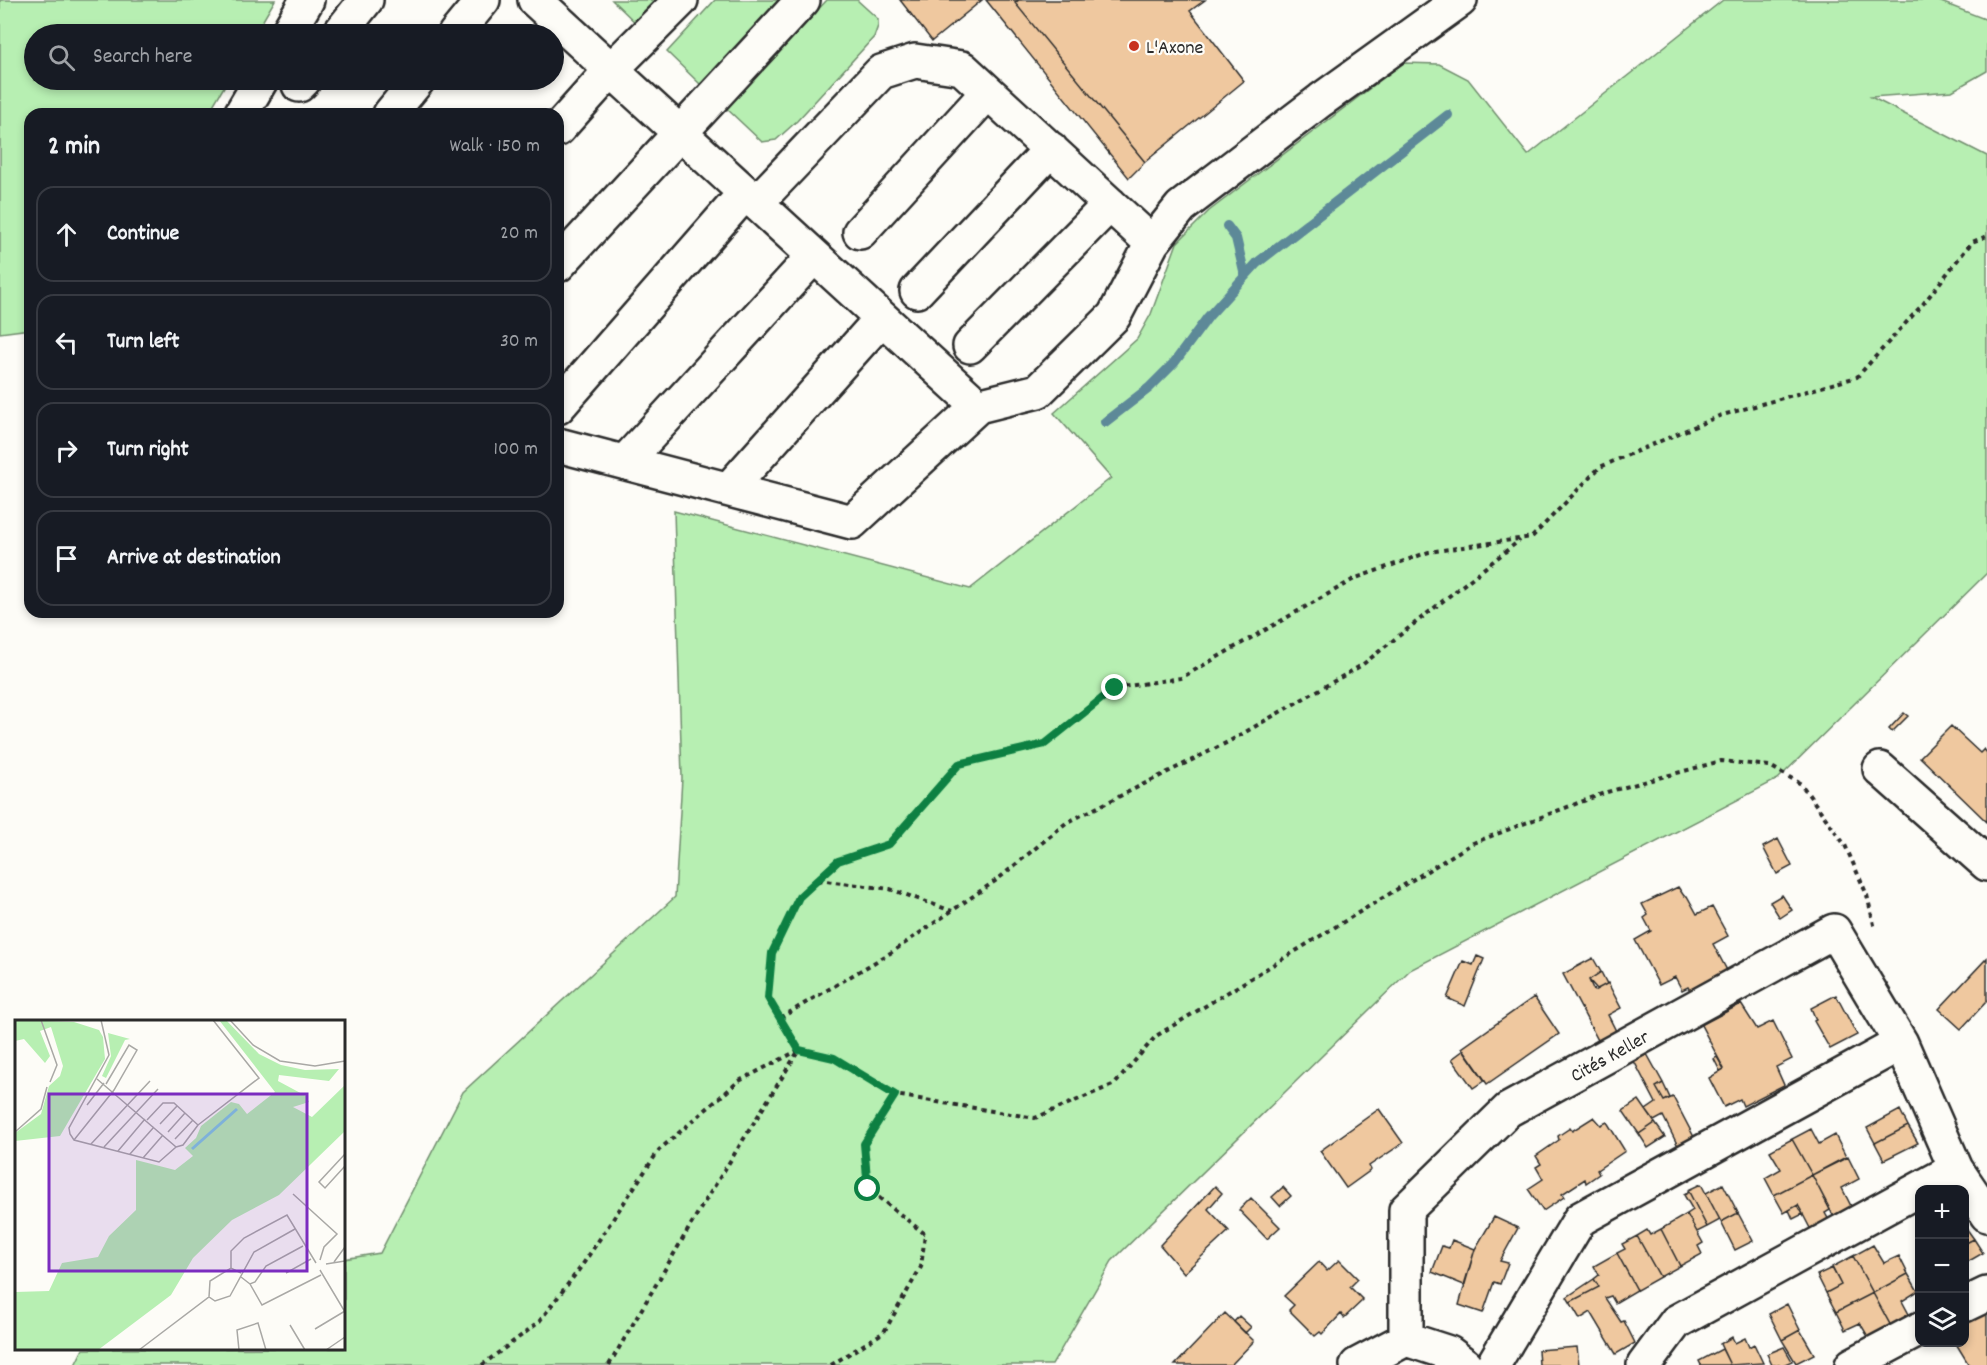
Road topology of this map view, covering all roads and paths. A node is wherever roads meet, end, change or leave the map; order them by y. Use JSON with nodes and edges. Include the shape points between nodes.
{"nodes":[{"id":1,"x":307,"y":0,"type":"edge"},
{"id":2,"x":366,"y":0,"type":"edge"},
{"id":3,"x":483,"y":0,"type":"edge"},
{"id":4,"x":535,"y":0,"type":"edge"},
{"id":5,"x":681,"y":0,"type":"edge"},
{"id":6,"x":803,"y":0,"type":"edge"},
{"id":7,"x":1460,"y":0,"type":"edge"},
{"id":8,"x":293,"y":24,"type":"edge"},
{"id":9,"x":347,"y":24,"type":"edge"},
{"id":10,"x":463,"y":24,"type":"edge"},
{"id":11,"x":561,"y":24,"type":"edge"},
{"id":12,"x":564,"y":27,"type":"edge"},
{"id":13,"x":611,"y":70,"type":"junction"},
{"id":14,"x":255,"y":90,"type":"edge"},
{"id":15,"x":410,"y":90,"type":"edge"},
{"id":16,"x":988,"y":92,"type":"junction"},
{"id":17,"x":245,"y":108,"type":"edge"},
{"id":18,"x":395,"y":108,"type":"edge"},
{"id":19,"x":564,"y":122,"type":"edge"},
{"id":20,"x":679,"y":133,"type":"junction"},
{"id":21,"x":1051,"y":149,"type":"junction"},
{"id":22,"x":750,"y":198,"type":"junction"},
{"id":23,"x":1110,"y":204,"type":"junction"},
{"id":24,"x":860,"y":232,"type":"dead end"},
{"id":25,"x":1987,"y":236,"type":"edge"},
{"id":26,"x":1152,"y":243,"type":"junction"},
{"id":27,"x":814,"y":256,"type":"junction"},
{"id":28,"x":564,"y":258,"type":"edge"},
{"id":29,"x":917,"y":291,"type":"dead end"},
{"id":30,"x":882,"y":318,"type":"junction"},
{"id":31,"x":969,"y":346,"type":"dead end"},
{"id":32,"x":564,"y":400,"type":"edge"},
{"id":33,"x":978,"y":406,"type":"junction"},
{"id":34,"x":564,"y":447,"type":"edge"},
{"id":35,"x":625,"y":462,"type":"junction"},
{"id":36,"x":729,"y":489,"type":"junction"},
{"id":37,"x":1522,"y":539,"type":"junction"},
{"id":38,"x":1880,"y":769,"type":"dead end"},
{"id":39,"x":1987,"y":864,"type":"edge"},
{"id":40,"x":818,"y":880,"type":"junction"},
{"id":41,"x":952,"y":911,"type":"junction"},
{"id":42,"x":1856,"y":969,"type":"junction"},
{"id":43,"x":780,"y":1018,"type":"junction"},
{"id":44,"x":1901,"y":1042,"type":"junction"},
{"id":45,"x":799,"y":1050,"type":"junction"},
{"id":46,"x":895,"y":1095,"type":"junction"},
{"id":47,"x":1956,"y":1168,"type":"junction"},
{"id":48,"x":1987,"y":1215,"type":"edge"},
{"id":49,"x":1987,"y":1294,"type":"edge"},
{"id":50,"x":1969,"y":1303,"type":"edge"},
{"id":51,"x":1915,"y":1332,"type":"edge"},
{"id":52,"x":1406,"y":1339,"type":"junction"},
{"id":53,"x":482,"y":1365,"type":"edge"},
{"id":54,"x":609,"y":1365,"type":"edge"},
{"id":55,"x":831,"y":1365,"type":"edge"},
{"id":56,"x":1357,"y":1365,"type":"edge"},
{"id":57,"x":1465,"y":1365,"type":"edge"},
{"id":58,"x":1493,"y":1365,"type":"edge"},
{"id":59,"x":1644,"y":1365,"type":"edge"},
{"id":60,"x":1852,"y":1365,"type":"edge"}],
"edges":[{"from":1,"to":8,"type":"street"},
{"from":2,"to":9,"type":"street"},
{"from":3,"to":10,"type":"street"},
{"from":4,"to":11,"type":"street"},
{"from":5,"to":13,"type":"street"},
{"from":6,"to":20,"type":"street"},
{"from":7,"to":26,"type":"street","via":[[1180,207]]},
{"from":12,"to":13,"type":"street"},
{"from":13,"to":19,"type":"street"},
{"from":13,"to":20,"type":"street"},
{"from":14,"to":17,"type":"street"},
{"from":15,"to":18,"type":"street"},
{"from":16,"to":21,"type":"street"},
{"from":16,"to":22,"type":"street","via":[[962,68],[915,61],[881,72]]},
{"from":16,"to":24,"type":"street"},
{"from":20,"to":22,"type":"street"},
{"from":20,"to":28,"type":"street"},
{"from":21,"to":23,"type":"street"},
{"from":21,"to":29,"type":"street"},
{"from":22,"to":27,"type":"street"},
{"from":22,"to":32,"type":"street"},
{"from":23,"to":26,"type":"street"},
{"from":23,"to":31,"type":"street"},
{"from":25,"to":37,"type":"path","via":[[1972,242],[1857,377],[1719,416],[1600,467],[1532,537]]},
{"from":26,"to":33,"type":"street","via":[[1114,316],[1038,391]]},
{"from":27,"to":30,"type":"street"},
{"from":27,"to":35,"type":"street"},
{"from":30,"to":33,"type":"street"},
{"from":30,"to":36,"type":"street"},
{"from":33,"to":36,"type":"street","via":[[852,522]]},
{"from":34,"to":35,"type":"street"},
{"from":35,"to":36,"type":"street"},
{"from":37,"to":40,"type":"path","via":[[1430,552],[1356,578],[1181,678],[1115,688],[1045,744],[959,764],[889,844],[838,861]]},
{"from":37,"to":41,"type":"path","via":[[1362,664],[1228,742],[1066,823]]},
{"from":38,"to":39,"type":"street"},
{"from":40,"to":41,"type":"path","via":[[890,890]]},
{"from":40,"to":43,"type":"path","via":[[799,897],[772,953],[768,998]]},
{"from":41,"to":43,"type":"path","via":[[892,952]]},
{"from":42,"to":44,"type":"street","name":"Cités Keller"},
{"from":42,"to":46,"type":"path","via":[[1877,940],[1867,894],[1845,845],[1801,784],[1770,766],[1721,761],[1607,792],[1473,843],[1156,1036],[1115,1084],[1035,1118]]},
{"from":42,"to":52,"type":"street","name":"Cités Keller","via":[[1834,931],[1508,1110],[1406,1210]]},
{"from":43,"to":45,"type":"path"},
{"from":44,"to":47,"type":"street","name":"Cités Keller"},
{"from":44,"to":58,"type":"street","via":[[1580,1219]]},
{"from":45,"to":46,"type":"path","via":[[834,1058]]},
{"from":45,"to":53,"type":"path","via":[[739,1081],[659,1150],[581,1267],[538,1323]]},
{"from":45,"to":54,"type":"path"},
{"from":46,"to":55,"type":"path","via":[[864,1144],[868,1189],[925,1234],[921,1267],[884,1332]]},
{"from":47,"to":48,"type":"street","name":"Cités Keller"},
{"from":47,"to":59,"type":"street","via":[[1676,1322]]},
{"from":49,"to":50,"type":"street"},
{"from":51,"to":60,"type":"street"},
{"from":52,"to":56,"type":"street"},
{"from":52,"to":57,"type":"street","via":[[1449,1353]]}]}
